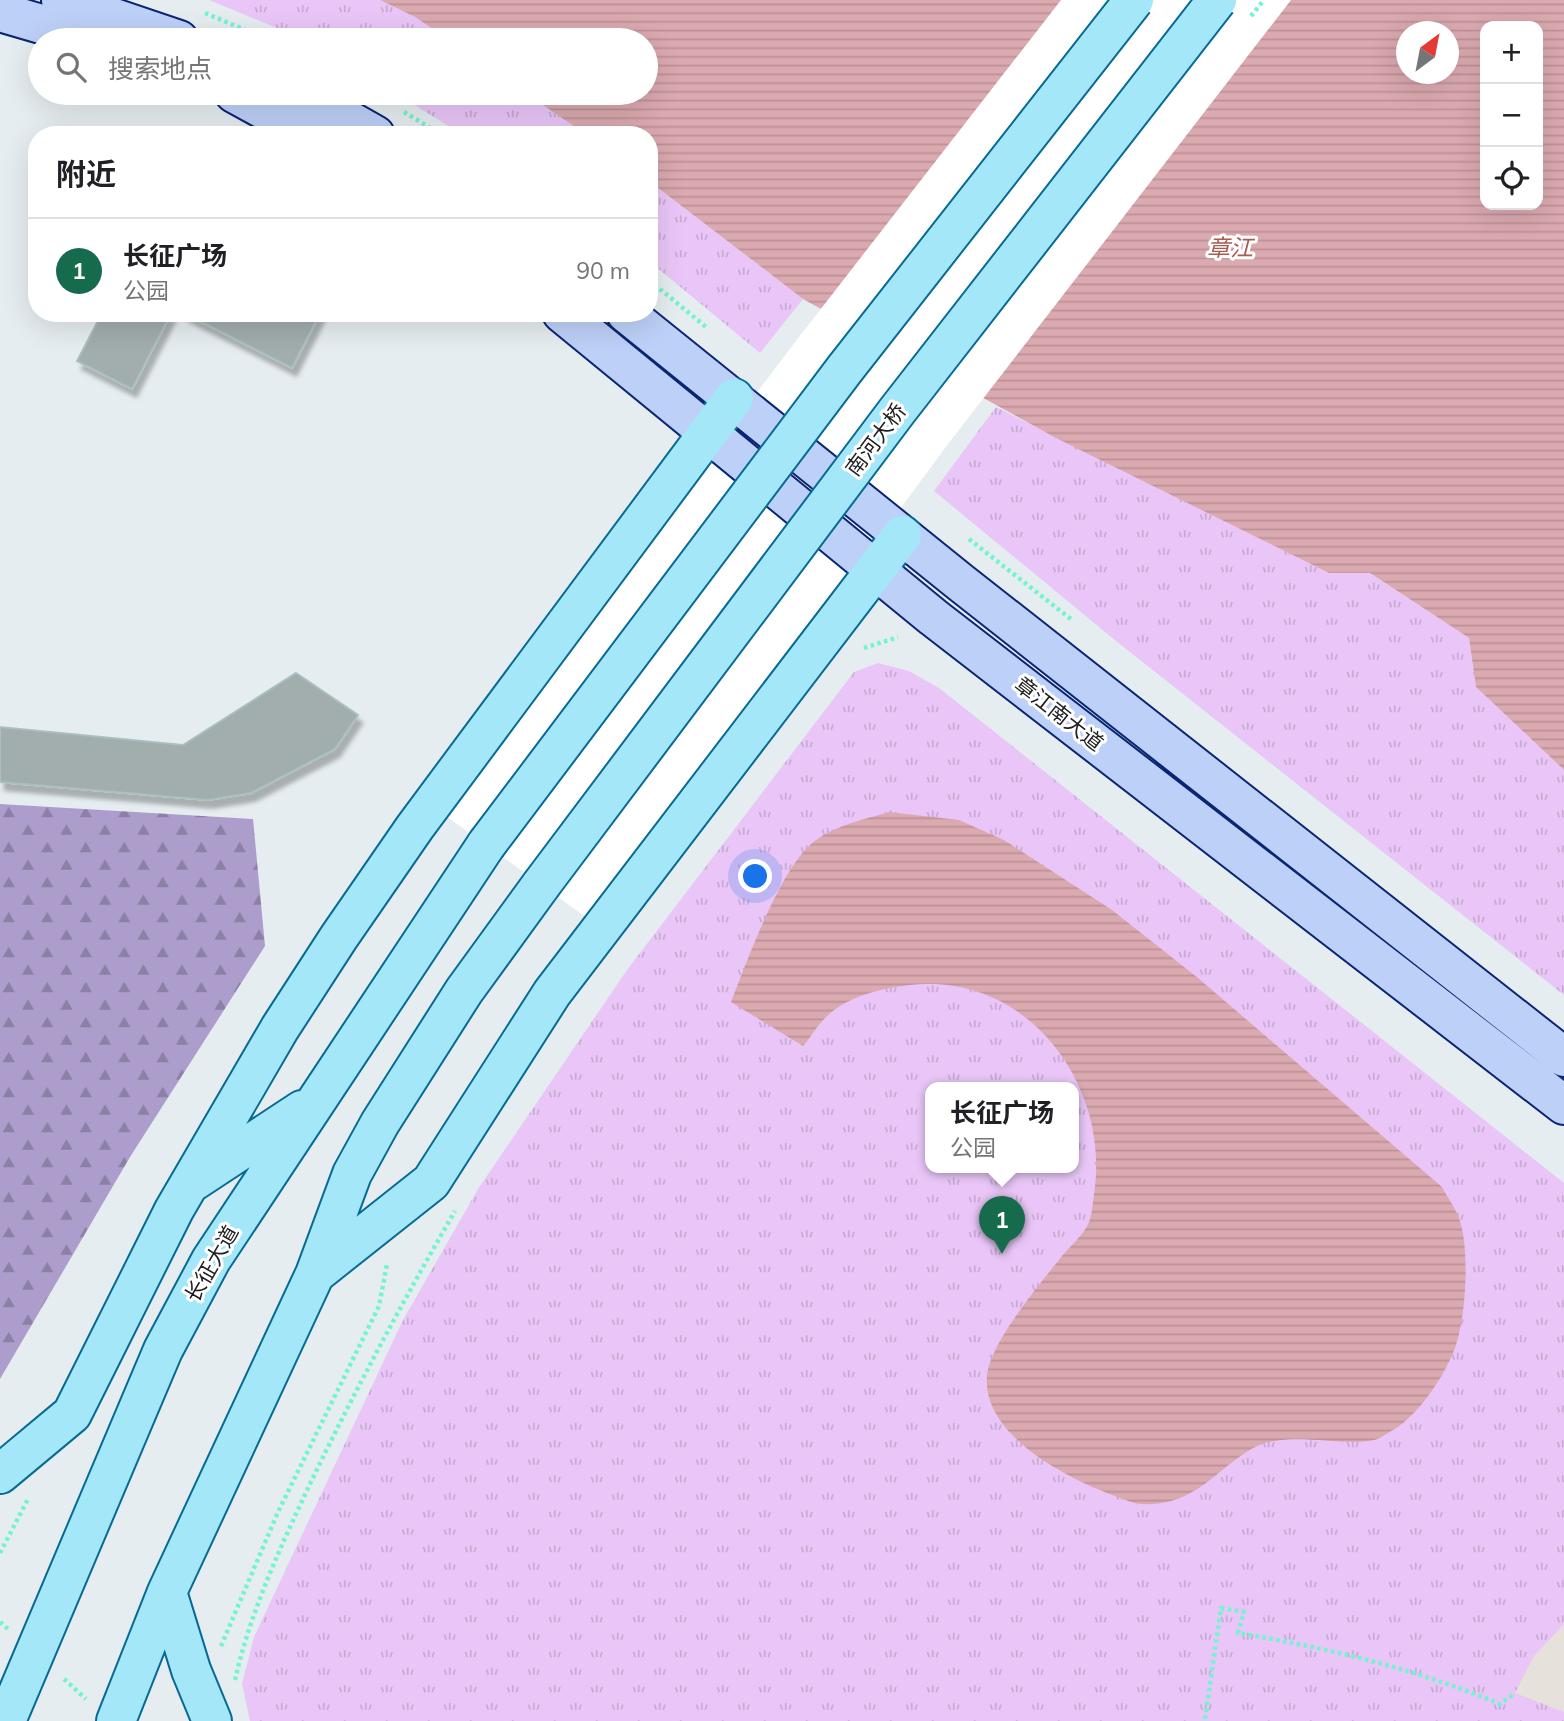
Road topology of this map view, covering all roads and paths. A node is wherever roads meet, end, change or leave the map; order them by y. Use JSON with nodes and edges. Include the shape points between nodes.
{"nodes":[{"id":1,"x":61,"y":0,"type":"edge"},
{"id":2,"x":1134,"y":0,"type":"edge"},
{"id":3,"x":1217,"y":0,"type":"edge"},
{"id":4,"x":0,"y":12,"type":"edge"},
{"id":5,"x":190,"y":26,"type":"edge"},
{"id":6,"x":55,"y":28,"type":"edge"},
{"id":7,"x":255,"y":105,"type":"edge"},
{"id":8,"x":322,"y":105,"type":"edge"},
{"id":9,"x":294,"y":126,"type":"edge"},
{"id":10,"x":359,"y":126,"type":"edge"},
{"id":11,"x":658,"y":288,"type":"edge"},
{"id":12,"x":573,"y":322,"type":"edge"},
{"id":13,"x":637,"y":322,"type":"edge"},
{"id":14,"x":712,"y":332,"type":"dead end"},
{"id":15,"x":734,"y":398,"type":"junction"},
{"id":16,"x":708,"y":433,"type":"junction"},
{"id":17,"x":902,"y":535,"type":"junction"},
{"id":18,"x":966,"y":537,"type":"dead end"},
{"id":19,"x":1074,"y":622,"type":"dead end"},
{"id":20,"x":895,"y":635,"type":"dead end"},
{"id":21,"x":859,"y":652,"type":"dead end"},
{"id":22,"x":1564,"y":1057,"type":"edge"},
{"id":23,"x":317,"y":1100,"type":"junction"},
{"id":24,"x":1564,"y":1105,"type":"edge"},
{"id":25,"x":190,"y":1184,"type":"junction"},
{"id":26,"x":462,"y":1200,"type":"dead end"},
{"id":27,"x":398,"y":1209,"type":"junction"},
{"id":28,"x":315,"y":1274,"type":"junction"},
{"id":29,"x":130,"y":1296,"type":"junction"},
{"id":30,"x":137,"y":1412,"type":"junction"},
{"id":31,"x":0,"y":1474,"type":"edge"},
{"id":32,"x":167,"y":1592,"type":"junction"},
{"id":33,"x":218,"y":1655,"type":"dead end"},
{"id":34,"x":233,"y":1688,"type":"dead end"},
{"id":35,"x":1515,"y":1693,"type":"dead end"},
{"id":36,"x":15,"y":1707,"type":"edge"},
{"id":37,"x":1205,"y":1719,"type":"dead end"},
{"id":38,"x":116,"y":1721,"type":"edge"},
{"id":39,"x":212,"y":1721,"type":"edge"}],
"edges":[{"from":1,"to":5,"type":"main road"},
{"from":2,"to":23,"type":"main road","name":"长征大道","bridge":true,"via":[[844,370],[486,845]]},
{"from":3,"to":28,"type":"main road","name":"南河大桥","bridge":true,"via":[[897,411],[464,991],[352,1174]]},
{"from":4,"to":6,"type":"main road"},
{"from":7,"to":9,"type":"main road"},
{"from":8,"to":10,"type":"main road"},
{"from":11,"to":14,"type":"path"},
{"from":12,"to":16,"type":"main road","name":"章江南大道"},
{"from":13,"to":15,"type":"main road","name":"章江南大道"},
{"from":15,"to":16,"type":"main road"},
{"from":15,"to":17,"type":"main road","name":"章江南大道"},
{"from":16,"to":24,"type":"main road","name":"章江南大道","via":[[933,617]]},
{"from":16,"to":25,"type":"main road","via":[[375,882],[280,1028]]},
{"from":17,"to":22,"type":"main road","name":"章江南大道"},
{"from":17,"to":27,"type":"main road","via":[[559,982],[431,1182]]},
{"from":18,"to":19,"type":"path"},
{"from":20,"to":21,"type":"path"},
{"from":23,"to":25,"type":"main road"},
{"from":23,"to":30,"type":"main road","name":"长征大道","via":[[211,1260],[163,1350]]},
{"from":25,"to":29,"type":"main road"},
{"from":26,"to":34,"type":"path","via":[[393,1319],[296,1514],[244,1641]]},
{"from":27,"to":28,"type":"main road"},
{"from":27,"to":33,"type":"path","via":[[379,1306],[283,1500]]},
{"from":28,"to":32,"type":"main road"},
{"from":29,"to":30,"type":"main road"},
{"from":29,"to":31,"type":"main road","via":[[72,1414]]},
{"from":30,"to":36,"type":"main road","name":"长征大道"},
{"from":32,"to":38,"type":"main road"},
{"from":32,"to":39,"type":"main road"},
{"from":35,"to":37,"type":"path","via":[[1500,1704],[1393,1666],[1238,1633],[1244,1612],[1221,1608]]}]}
